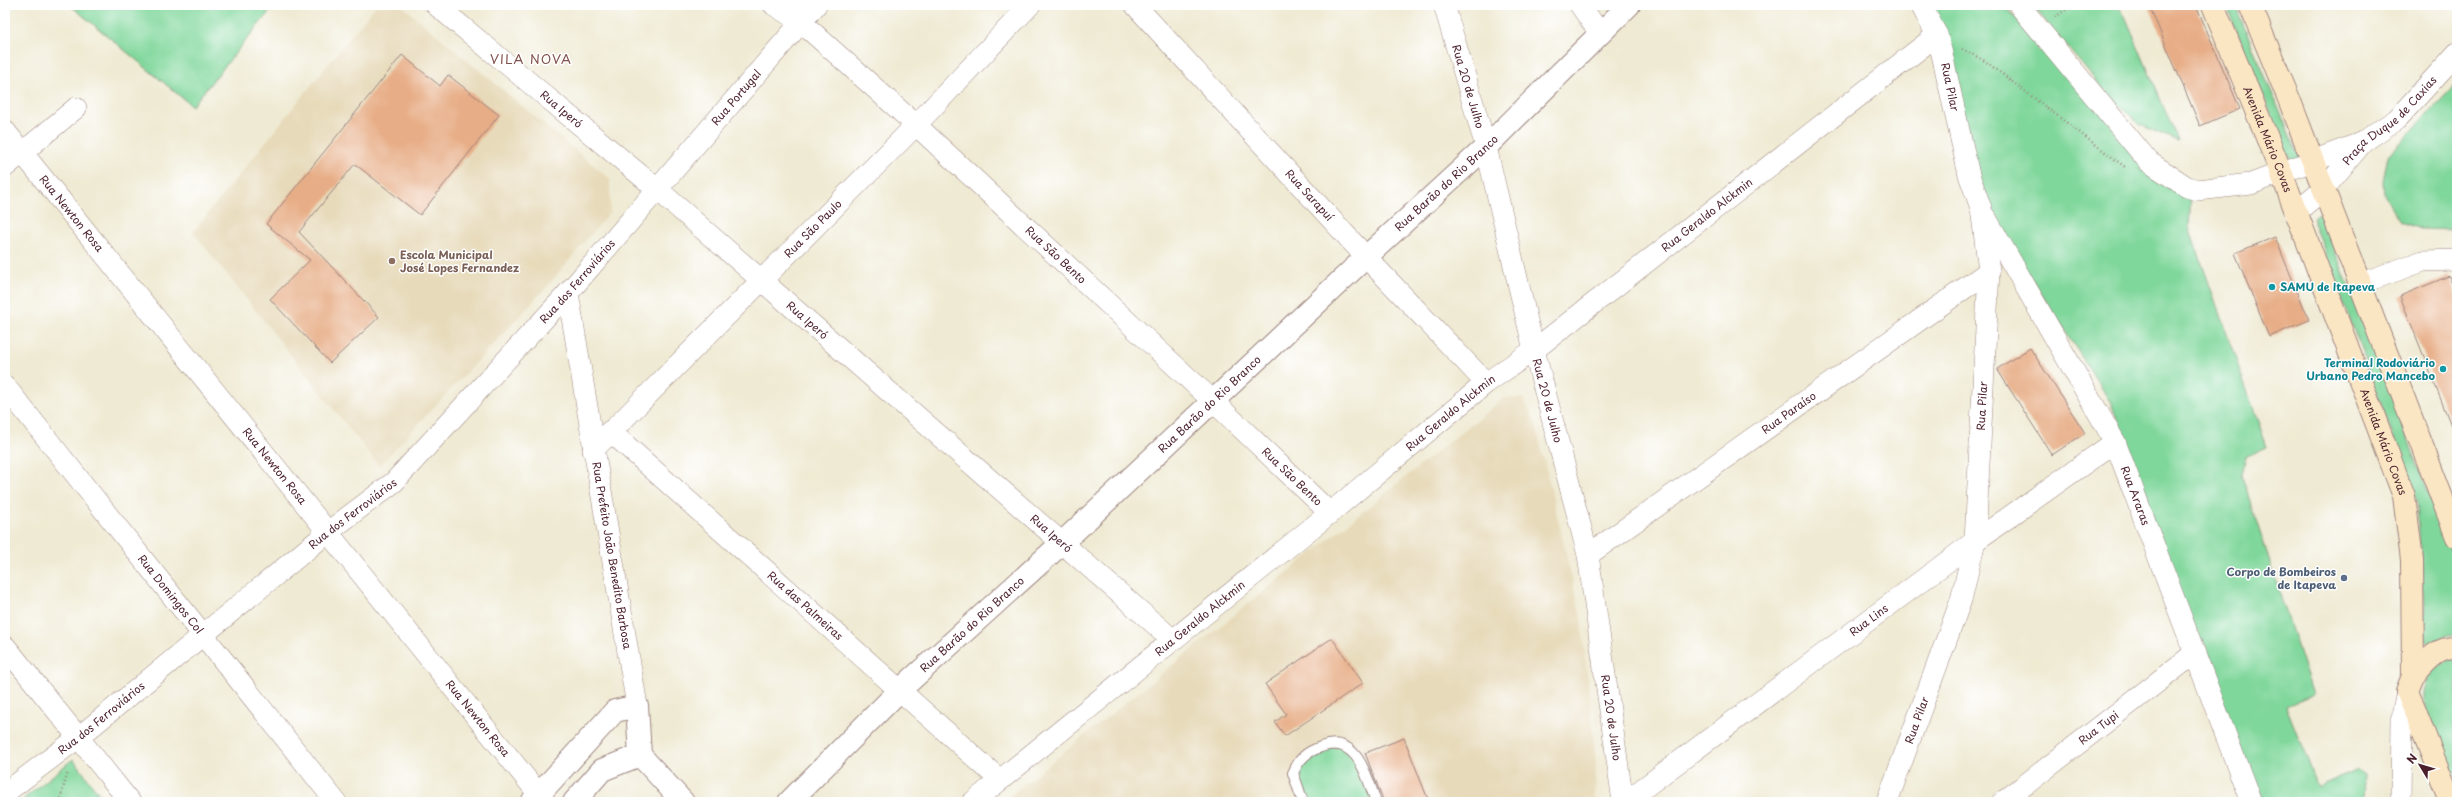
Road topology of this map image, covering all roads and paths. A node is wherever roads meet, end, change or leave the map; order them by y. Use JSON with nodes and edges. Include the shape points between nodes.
{"nodes":[{"id":1,"x":436,"y":5,"type":"edge"},
{"id":2,"x":774,"y":5,"type":"edge"},
{"id":3,"x":816,"y":5,"type":"edge"},
{"id":4,"x":1030,"y":5,"type":"edge"},
{"id":5,"x":1135,"y":5,"type":"edge"},
{"id":6,"x":1444,"y":5,"type":"edge"},
{"id":7,"x":1580,"y":5,"type":"edge"},
{"id":8,"x":1629,"y":5,"type":"edge"},
{"id":9,"x":1921,"y":5,"type":"edge"},
{"id":10,"x":2019,"y":5,"type":"edge"},
{"id":11,"x":2213,"y":5,"type":"edge"},
{"id":12,"x":2250,"y":5,"type":"edge"},
{"id":13,"x":801,"y":22,"type":"junction"},
{"id":14,"x":1599,"y":32,"type":"junction"},
{"id":15,"x":1939,"y":44,"type":"junction"},
{"id":16,"x":2457,"y":53,"type":"edge"},
{"id":17,"x":76,"y":108,"type":"dead end"},
{"id":18,"x":916,"y":125,"type":"junction"},
{"id":19,"x":5,"y":130,"type":"edge"},
{"id":20,"x":2363,"y":142,"type":"junction"},
{"id":21,"x":1486,"y":147,"type":"junction"},
{"id":22,"x":22,"y":152,"type":"junction"},
{"id":23,"x":2313,"y":161,"type":"junction"},
{"id":24,"x":5,"y":167,"type":"edge"},
{"id":25,"x":2127,"y":168,"type":"dead end"},
{"id":26,"x":2281,"y":172,"type":"junction"},
{"id":27,"x":657,"y":189,"type":"junction"},
{"id":28,"x":2323,"y":190,"type":"junction"},
{"id":29,"x":1981,"y":208,"type":"junction"},
{"id":30,"x":2295,"y":213,"type":"junction"},
{"id":31,"x":1366,"y":256,"type":"junction"},
{"id":32,"x":2457,"y":260,"type":"edge"},
{"id":33,"x":1989,"y":271,"type":"junction"},
{"id":34,"x":762,"y":280,"type":"junction"},
{"id":35,"x":2359,"y":284,"type":"junction"},
{"id":36,"x":568,"y":293,"type":"junction"},
{"id":37,"x":1534,"y":350,"type":"junction"},
{"id":38,"x":1486,"y":383,"type":"junction"},
{"id":39,"x":5,"y":386,"type":"edge"},
{"id":40,"x":1214,"y":402,"type":"junction"},
{"id":41,"x":610,"y":431,"type":"junction"},
{"id":42,"x":2115,"y":442,"type":"junction"},
{"id":43,"x":593,"y":450,"type":"junction"},
{"id":44,"x":1330,"y":513,"type":"junction"},
{"id":45,"x":328,"y":532,"type":"junction"},
{"id":46,"x":2457,"y":537,"type":"edge"},
{"id":47,"x":1975,"y":541,"type":"junction"},
{"id":48,"x":1062,"y":543,"type":"junction"},
{"id":49,"x":1588,"y":555,"type":"junction"},
{"id":50,"x":202,"y":636,"type":"junction"},
{"id":51,"x":1173,"y":640,"type":"junction"},
{"id":52,"x":5,"y":646,"type":"edge"},
{"id":53,"x":2457,"y":648,"type":"edge"},
{"id":54,"x":2195,"y":653,"type":"junction"},
{"id":55,"x":2410,"y":683,"type":"junction"},
{"id":56,"x":901,"y":689,"type":"junction"},
{"id":57,"x":637,"y":706,"type":"junction"},
{"id":58,"x":79,"y":738,"type":"junction"},
{"id":59,"x":640,"y":755,"type":"junction"},
{"id":60,"x":1000,"y":780,"type":"junction"},
{"id":61,"x":5,"y":793,"type":"edge"},
{"id":62,"x":539,"y":800,"type":"edge"},
{"id":63,"x":130,"y":802,"type":"edge"},
{"id":64,"x":336,"y":802,"type":"edge"},
{"id":65,"x":574,"y":802,"type":"edge"},
{"id":66,"x":683,"y":802,"type":"edge"},
{"id":67,"x":789,"y":802,"type":"edge"},
{"id":68,"x":973,"y":802,"type":"edge"},
{"id":69,"x":1303,"y":802,"type":"edge"},
{"id":70,"x":1376,"y":802,"type":"edge"},
{"id":71,"x":1624,"y":802,"type":"edge"},
{"id":72,"x":1887,"y":802,"type":"edge"},
{"id":73,"x":2003,"y":802,"type":"edge"},
{"id":74,"x":2251,"y":802,"type":"edge"},
{"id":75,"x":2401,"y":802,"type":"edge"},
{"id":76,"x":2451,"y":802,"type":"edge"}],
"edges":[{"from":1,"to":27,"type":"street","name":"Rua Iperó"},
{"from":2,"to":13,"type":"street","name":"Rua São Bento"},
{"from":3,"to":13,"type":"street","name":"Rua Portugal"},
{"from":4,"to":18,"type":"street","name":"Rua São Paulo"},
{"from":5,"to":31,"type":"street","name":"Rua Sarapuí"},
{"from":6,"to":21,"type":"street","name":"Rua 20 de Julho"},
{"from":7,"to":14,"type":"street"},
{"from":8,"to":14,"type":"street","name":"Rua Barão do Rio Branco"},
{"from":9,"to":15,"type":"street","name":"Rua Pilar"},
{"from":10,"to":26,"type":"street","via":[[2136,148],[2149,162],[2175,180],[2198,190],[2215,190],[2251,184]]},
{"from":11,"to":26,"type":"main road","name":"Avenida Mário Covas"},
{"from":12,"to":23,"type":"main road"},
{"from":13,"to":18,"type":"street","name":"Rua São Bento"},
{"from":13,"to":27,"type":"street","name":"Rua Portugal"},
{"from":14,"to":21,"type":"street","name":"Rua Barão do Rio Branco"},
{"from":15,"to":25,"type":"path","via":[[1946,49],[1956,47],[1980,58]]},
{"from":15,"to":29,"type":"street","name":"Rua Pilar","via":[[1969,175]]},
{"from":15,"to":37,"type":"street","name":"Rua Geraldo Alckmin"},
{"from":16,"to":20,"type":"street","name":"Praça Duque de Caxias","via":[[2397,119]]},
{"from":17,"to":22,"type":"street"},
{"from":18,"to":34,"type":"street","name":"Rua São Paulo"},
{"from":18,"to":40,"type":"street","name":"Rua São Bento"},
{"from":19,"to":22,"type":"street","name":"Rua Newton Rosa"},
{"from":20,"to":23,"type":"street"},
{"from":20,"to":28,"type":"street","name":"Praça Duque de Caxias"},
{"from":21,"to":31,"type":"street","name":"Rua Barão do Rio Branco"},
{"from":21,"to":37,"type":"street","name":"Rua 20 de Julho"},
{"from":22,"to":24,"type":"street"},
{"from":22,"to":45,"type":"street","name":"Rua Newton Rosa"},
{"from":23,"to":26,"type":"street"},
{"from":23,"to":28,"type":"main road"},
{"from":26,"to":30,"type":"main road","name":"Avenida Mário Covas"},
{"from":27,"to":34,"type":"street","name":"Rua Iperó"},
{"from":27,"to":36,"type":"street","name":"Rua dos Ferroviários"},
{"from":28,"to":30,"type":"street","name":"Praça Duque de Caxias"},
{"from":28,"to":35,"type":"main road"},
{"from":29,"to":33,"type":"street","name":"Rua Pilar"},
{"from":29,"to":42,"type":"street","name":"Rua Araras"},
{"from":30,"to":55,"type":"main road","name":"Avenida Mário Covas","via":[[2404,496],[2412,560]]},
{"from":31,"to":38,"type":"street","name":"Rua Sarapuí"},
{"from":31,"to":40,"type":"street","name":"Rua Barão do Rio Branco"},
{"from":32,"to":35,"type":"street","via":[[2423,261]]},
{"from":33,"to":47,"type":"street","name":"Rua Pilar"},
{"from":33,"to":49,"type":"street","name":"Rua Paraíso"},
{"from":34,"to":41,"type":"street","name":"Rua São Paulo"},
{"from":34,"to":48,"type":"street","name":"Rua Iperó"},
{"from":35,"to":46,"type":"main road"},
{"from":36,"to":43,"type":"street","name":"Rua Prefeito João Benedito Barbosa"},
{"from":36,"to":45,"type":"street","name":"Rua dos Ferroviários","via":[[394,482]]},
{"from":37,"to":38,"type":"street","name":"Rua Geraldo Alckmin"},
{"from":37,"to":49,"type":"street","name":"Rua 20 de Julho"},
{"from":38,"to":44,"type":"street","name":"Rua Geraldo Alckmin"},
{"from":39,"to":50,"type":"street","name":"Rua Domingos Col"},
{"from":40,"to":44,"type":"street","name":"Rua São Bento"},
{"from":40,"to":48,"type":"street","name":"Rua Barão do Rio Branco"},
{"from":41,"to":43,"type":"street","name":"Rua São Paulo"},
{"from":41,"to":56,"type":"street","name":"Rua das Palmeiras"},
{"from":42,"to":47,"type":"street","name":"Rua Lins"},
{"from":42,"to":54,"type":"street","name":"Rua Araras"},
{"from":43,"to":57,"type":"street","name":"Rua Prefeito João Benedito Barbosa"},
{"from":44,"to":51,"type":"street","name":"Rua Geraldo Alckmin"},
{"from":45,"to":50,"type":"street","name":"Rua dos Ferroviários"},
{"from":45,"to":62,"type":"street","name":"Rua Newton Rosa"},
{"from":47,"to":71,"type":"street","name":"Rua Lins"},
{"from":47,"to":72,"type":"street","name":"Rua Pilar","via":[[1961,600],[1913,738]]},
{"from":48,"to":51,"type":"street","name":"Rua Iperó"},
{"from":48,"to":56,"type":"street","name":"Rua Barão do Rio Branco"},
{"from":49,"to":71,"type":"street","name":"Rua 20 de Julho"},
{"from":50,"to":58,"type":"street","name":"Rua dos Ferroviários"},
{"from":50,"to":64,"type":"street","name":"Rua Domingos Col"},
{"from":51,"to":60,"type":"street","name":"Rua Geraldo Alckmin"},
{"from":52,"to":58,"type":"street"},
{"from":53,"to":55,"type":"main road","via":[[2433,654]]},
{"from":54,"to":73,"type":"street","name":"Rua Tupi"},
{"from":54,"to":74,"type":"street","name":"Rua Araras"},
{"from":55,"to":75,"type":"street","via":[[2402,718]]},
{"from":55,"to":76,"type":"main road","name":"Avenida Mário Covas"},
{"from":56,"to":60,"type":"street","name":"Rua das Palmeiras"},
{"from":56,"to":67,"type":"street","name":"Rua Barão do Rio Branco"},
{"from":57,"to":59,"type":"street","name":"Rua Prefeito João Benedito Barbosa"},
{"from":57,"to":62,"type":"street","via":[[614,711]]},
{"from":58,"to":61,"type":"street","name":"Rua dos Ferroviários"},
{"from":58,"to":63,"type":"street"},
{"from":59,"to":65,"type":"street","via":[[602,770]]},
{"from":59,"to":66,"type":"street"},
{"from":60,"to":68,"type":"street","name":"Rua Geraldo Alckmin"},
{"from":69,"to":70,"type":"lane","via":[[1293,773],[1299,760],[1311,750],[1329,744],[1340,744],[1360,760]]}]}
